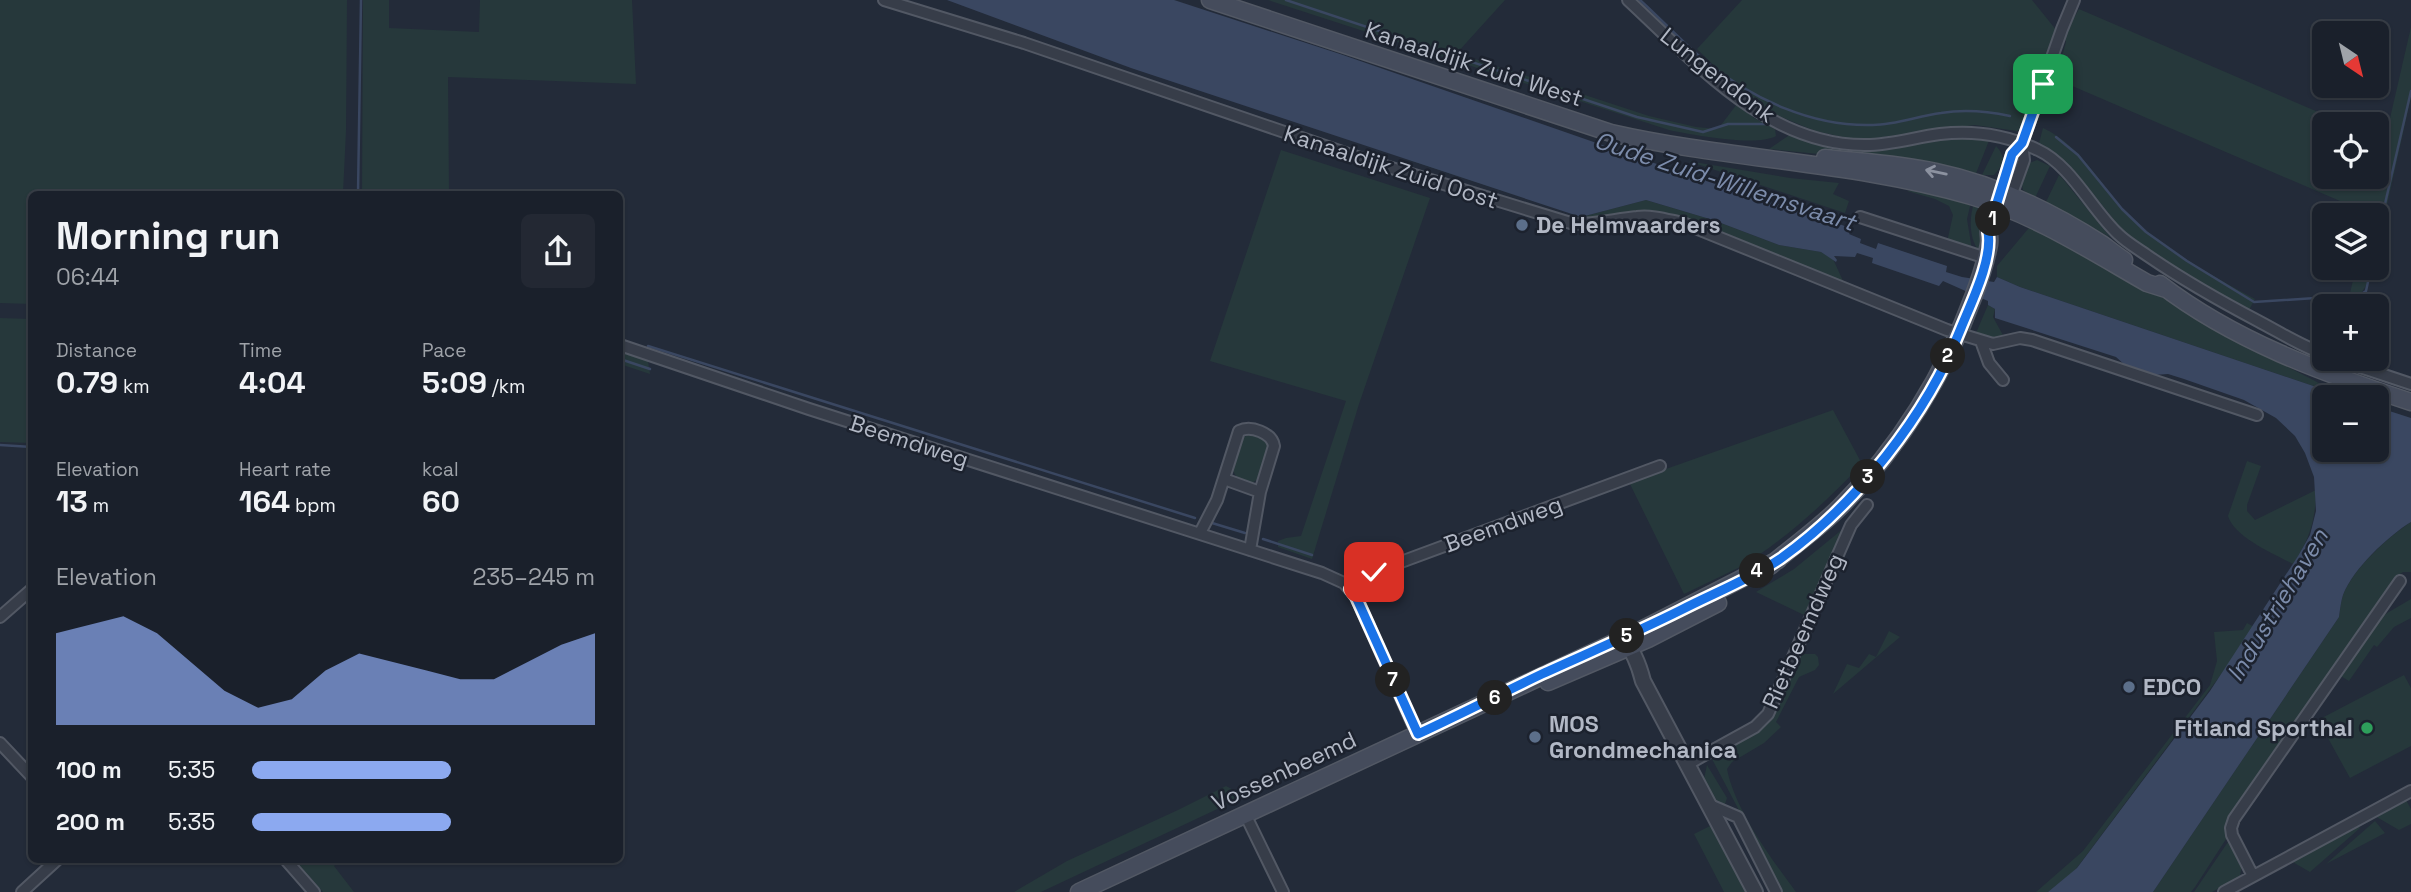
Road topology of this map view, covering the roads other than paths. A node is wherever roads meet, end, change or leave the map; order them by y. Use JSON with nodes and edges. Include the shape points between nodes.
{"nodes":[{"id":1,"x":884,"y":0,"type":"edge"},
{"id":2,"x":1210,"y":0,"type":"edge"},
{"id":3,"x":1628,"y":0,"type":"edge"},
{"id":4,"x":2074,"y":0,"type":"edge"},
{"id":5,"x":2022,"y":143,"type":"junction"},
{"id":6,"x":2004,"y":201,"type":"junction"},
{"id":7,"x":1860,"y":217,"type":"dead end"},
{"id":8,"x":1986,"y":258,"type":"junction"},
{"id":9,"x":1959,"y":334,"type":"junction"},
{"id":10,"x":1981,"y":341,"type":"junction"},
{"id":11,"x":623,"y":346,"type":"edge"},
{"id":12,"x":2312,"y":348,"type":"edge"},
{"id":13,"x":2372,"y":371,"type":"edge"},
{"id":14,"x":2003,"y":380,"type":"dead end"},
{"id":15,"x":2411,"y":384,"type":"edge"},
{"id":16,"x":2361,"y":385,"type":"edge"},
{"id":17,"x":2389,"y":394,"type":"edge"},
{"id":18,"x":2389,"y":395,"type":"edge"},
{"id":19,"x":2411,"y":396,"type":"edge"},
{"id":20,"x":2411,"y":402,"type":"edge"},
{"id":21,"x":2257,"y":415,"type":"dead end"},
{"id":22,"x":1660,"y":466,"type":"dead end"},
{"id":23,"x":1224,"y":479,"type":"junction"},
{"id":24,"x":1260,"y":492,"type":"junction"},
{"id":25,"x":1867,"y":505,"type":"dead end"},
{"id":26,"x":1200,"y":533,"type":"junction"},
{"id":27,"x":1250,"y":550,"type":"junction"},
{"id":28,"x":2400,"y":581,"type":"dead end"},
{"id":29,"x":1350,"y":589,"type":"junction"},
{"id":30,"x":28,"y":592,"type":"edge"},
{"id":31,"x":0,"y":617,"type":"edge"},
{"id":32,"x":1625,"y":646,"type":"junction"},
{"id":33,"x":1418,"y":734,"type":"junction"},
{"id":34,"x":0,"y":743,"type":"edge"},
{"id":35,"x":1688,"y":764,"type":"junction"},
{"id":36,"x":28,"y":773,"type":"edge"},
{"id":37,"x":2411,"y":791,"type":"edge"},
{"id":38,"x":1710,"y":805,"type":"junction"},
{"id":39,"x":1245,"y":814,"type":"junction"},
{"id":40,"x":54,"y":863,"type":"edge"},
{"id":41,"x":289,"y":863,"type":"edge"},
{"id":42,"x":2253,"y":876,"type":"junction"},
{"id":43,"x":22,"y":892,"type":"edge"},
{"id":44,"x":314,"y":892,"type":"edge"},
{"id":45,"x":1079,"y":892,"type":"edge"},
{"id":46,"x":1283,"y":892,"type":"edge"},
{"id":47,"x":1755,"y":892,"type":"edge"},
{"id":48,"x":1776,"y":892,"type":"edge"},
{"id":49,"x":2226,"y":892,"type":"edge"}],
"edges":[{"from":1,"to":9,"type":"street","name":"Kanaaldijk Zuid Oost","via":[[1371,162],[1574,224],[1638,217],[1683,223]]},
{"from":2,"to":6,"type":"main road","name":"Kanaaldijk Zuid West","via":[[1594,127],[1662,144],[1906,179]]},
{"from":3,"to":5,"type":"street","name":"Lungendonk","via":[[1704,70],[1755,111],[1789,130],[1842,144],[1868,145],[1975,131]]},
{"from":4,"to":5,"type":"street"},
{"from":5,"to":6,"type":"street","via":[[2024,160]]},
{"from":5,"to":12,"type":"street","via":[[2056,162],[2118,235],[2214,298]]},
{"from":6,"to":8,"type":"main road","name":"Vossenbeemd"},
{"from":6,"to":16,"type":"main road","name":"Kanaaldijk Zuid West","via":[[2287,358]]},
{"from":7,"to":8,"type":"street"},
{"from":8,"to":9,"type":"main road","name":"Vossenbeemd"},
{"from":9,"to":10,"type":"street","name":"Kanaaldijk Zuid Oost"},
{"from":9,"to":32,"type":"main road","name":"Vossenbeemd","via":[[1927,394],[1874,470],[1838,510],[1761,575],[1717,604]]},
{"from":10,"to":14,"type":"street","via":[[1989,363]]},
{"from":10,"to":21,"type":"street","name":"Kanaaldijk Zuid Oost","via":[[2032,340]]},
{"from":11,"to":26,"type":"street","name":"Beemdweg"},
{"from":13,"to":15,"type":"street"},
{"from":17,"to":19,"type":"main road","name":"Kanaaldijk Zuid West"},
{"from":18,"to":20,"type":"main road","name":"Kanaaldijk Zuid West"},
{"from":22,"to":29,"type":"street","name":"Beemdweg","via":[[1374,572]]},
{"from":23,"to":24,"type":"street"},
{"from":23,"to":24,"type":"street","via":[[1240,431],[1259,432],[1273,439],[1274,446]]},
{"from":23,"to":26,"type":"street"},
{"from":24,"to":27,"type":"street"},
{"from":25,"to":35,"type":"street","name":"Rietbeemdweg","via":[[1852,525],[1768,714],[1755,727]]},
{"from":26,"to":27,"type":"street","name":"Beemdweg"},
{"from":27,"to":29,"type":"street","name":"Beemdweg","via":[[1322,573]]},
{"from":28,"to":42,"type":"street","via":[[2234,819],[2231,835]]},
{"from":29,"to":33,"type":"street"},
{"from":30,"to":31,"type":"street"},
{"from":32,"to":33,"type":"main road","name":"Vossenbeemd","via":[[1508,691]]},
{"from":32,"to":35,"type":"street","via":[[1630,668],[1643,681]]},
{"from":33,"to":39,"type":"main road","name":"Vossenbeemd"},
{"from":34,"to":36,"type":"street"},
{"from":35,"to":38,"type":"street"},
{"from":37,"to":42,"type":"street"},
{"from":38,"to":47,"type":"street"},
{"from":38,"to":48,"type":"street","via":[[1738,817]]},
{"from":39,"to":45,"type":"main road","name":"Vossenbeemd"},
{"from":39,"to":46,"type":"street"},
{"from":40,"to":43,"type":"street"},
{"from":41,"to":44,"type":"street"},
{"from":42,"to":49,"type":"street"}]}
